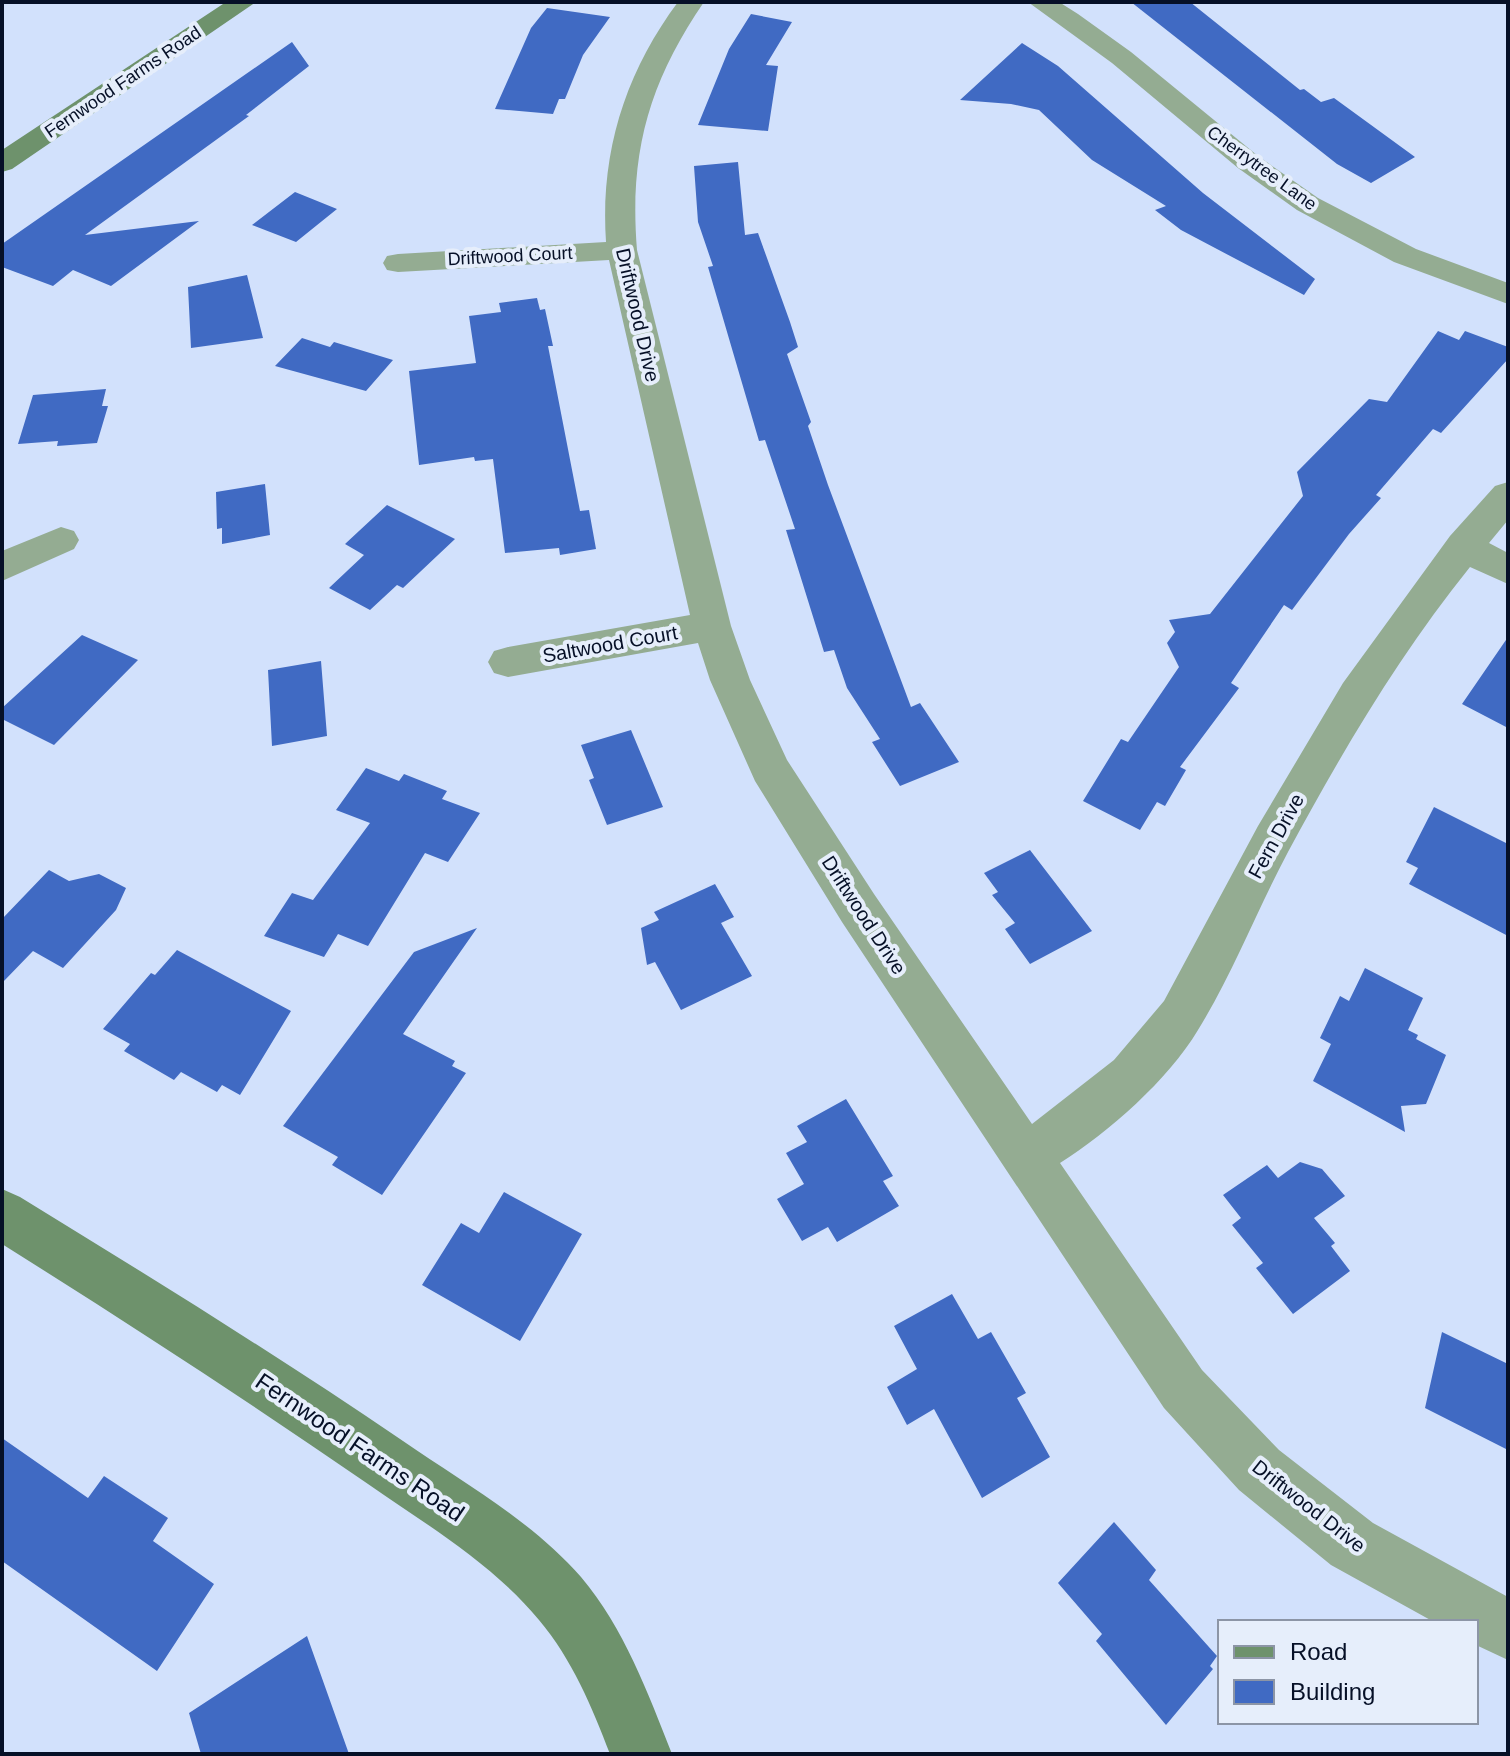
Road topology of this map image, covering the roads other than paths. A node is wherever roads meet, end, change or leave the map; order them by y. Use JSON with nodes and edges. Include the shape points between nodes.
{"nodes":[{"id":1,"x":243,"y":2,"type":"edge"},
{"id":2,"x":691,"y":2,"type":"edge"},
{"id":3,"x":1041,"y":2,"type":"edge"},
{"id":4,"x":2,"y":163,"type":"edge"},
{"id":5,"x":622,"y":250,"type":"junction"},
{"id":6,"x":398,"y":263,"type":"dead end"},
{"id":7,"x":1508,"y":294,"type":"edge"},
{"id":8,"x":1508,"y":495,"type":"edge"},
{"id":9,"x":61,"y":540,"type":"dead end"},
{"id":10,"x":1463,"y":546,"type":"junction"},
{"id":11,"x":2,"y":567,"type":"edge"},
{"id":12,"x":1508,"y":570,"type":"edge"},
{"id":13,"x":712,"y":626,"type":"junction"},
{"id":14,"x":508,"y":662,"type":"dead end"},
{"id":15,"x":1025,"y":1156,"type":"junction"},
{"id":16,"x":2,"y":1215,"type":"edge"},
{"id":17,"x":1508,"y":1630,"type":"edge"},
{"id":18,"x":641,"y":1754,"type":"edge"}],
"edges":[{"from":1,"to":4,"type":"street","name":"Fernwood Farms Road"},
{"from":2,"to":5,"type":"street","name":"Driftwood Drive","via":[[643,82],[629,127],[618,219]]},
{"from":3,"to":7,"type":"street","name":"Cherrytree Lane","via":[[1120,55],[1248,163],[1296,196],[1380,243]]},
{"from":5,"to":6,"type":"street","name":"Driftwood Court"},
{"from":5,"to":13,"type":"street","name":"Driftwood Drive"},
{"from":8,"to":10,"type":"street","name":"Fern Drive"},
{"from":9,"to":11,"type":"street"},
{"from":10,"to":12,"type":"street"},
{"from":10,"to":15,"type":"street","name":"Fern Drive","via":[[1357,694],[1273,839],[1181,1016],[1131,1076],[1063,1133]]},
{"from":13,"to":14,"type":"street","name":"Saltwood Court"},
{"from":13,"to":15,"type":"street","name":"Driftwood Drive","via":[[770,769]]},
{"from":15,"to":17,"type":"street","name":"Driftwood Drive","via":[[1183,1389],[1259,1470],[1352,1544]]},
{"from":16,"to":18,"type":"street","name":"Fernwood Farms Road","via":[[338,1429],[494,1538],[545,1582],[593,1646]]}]}
